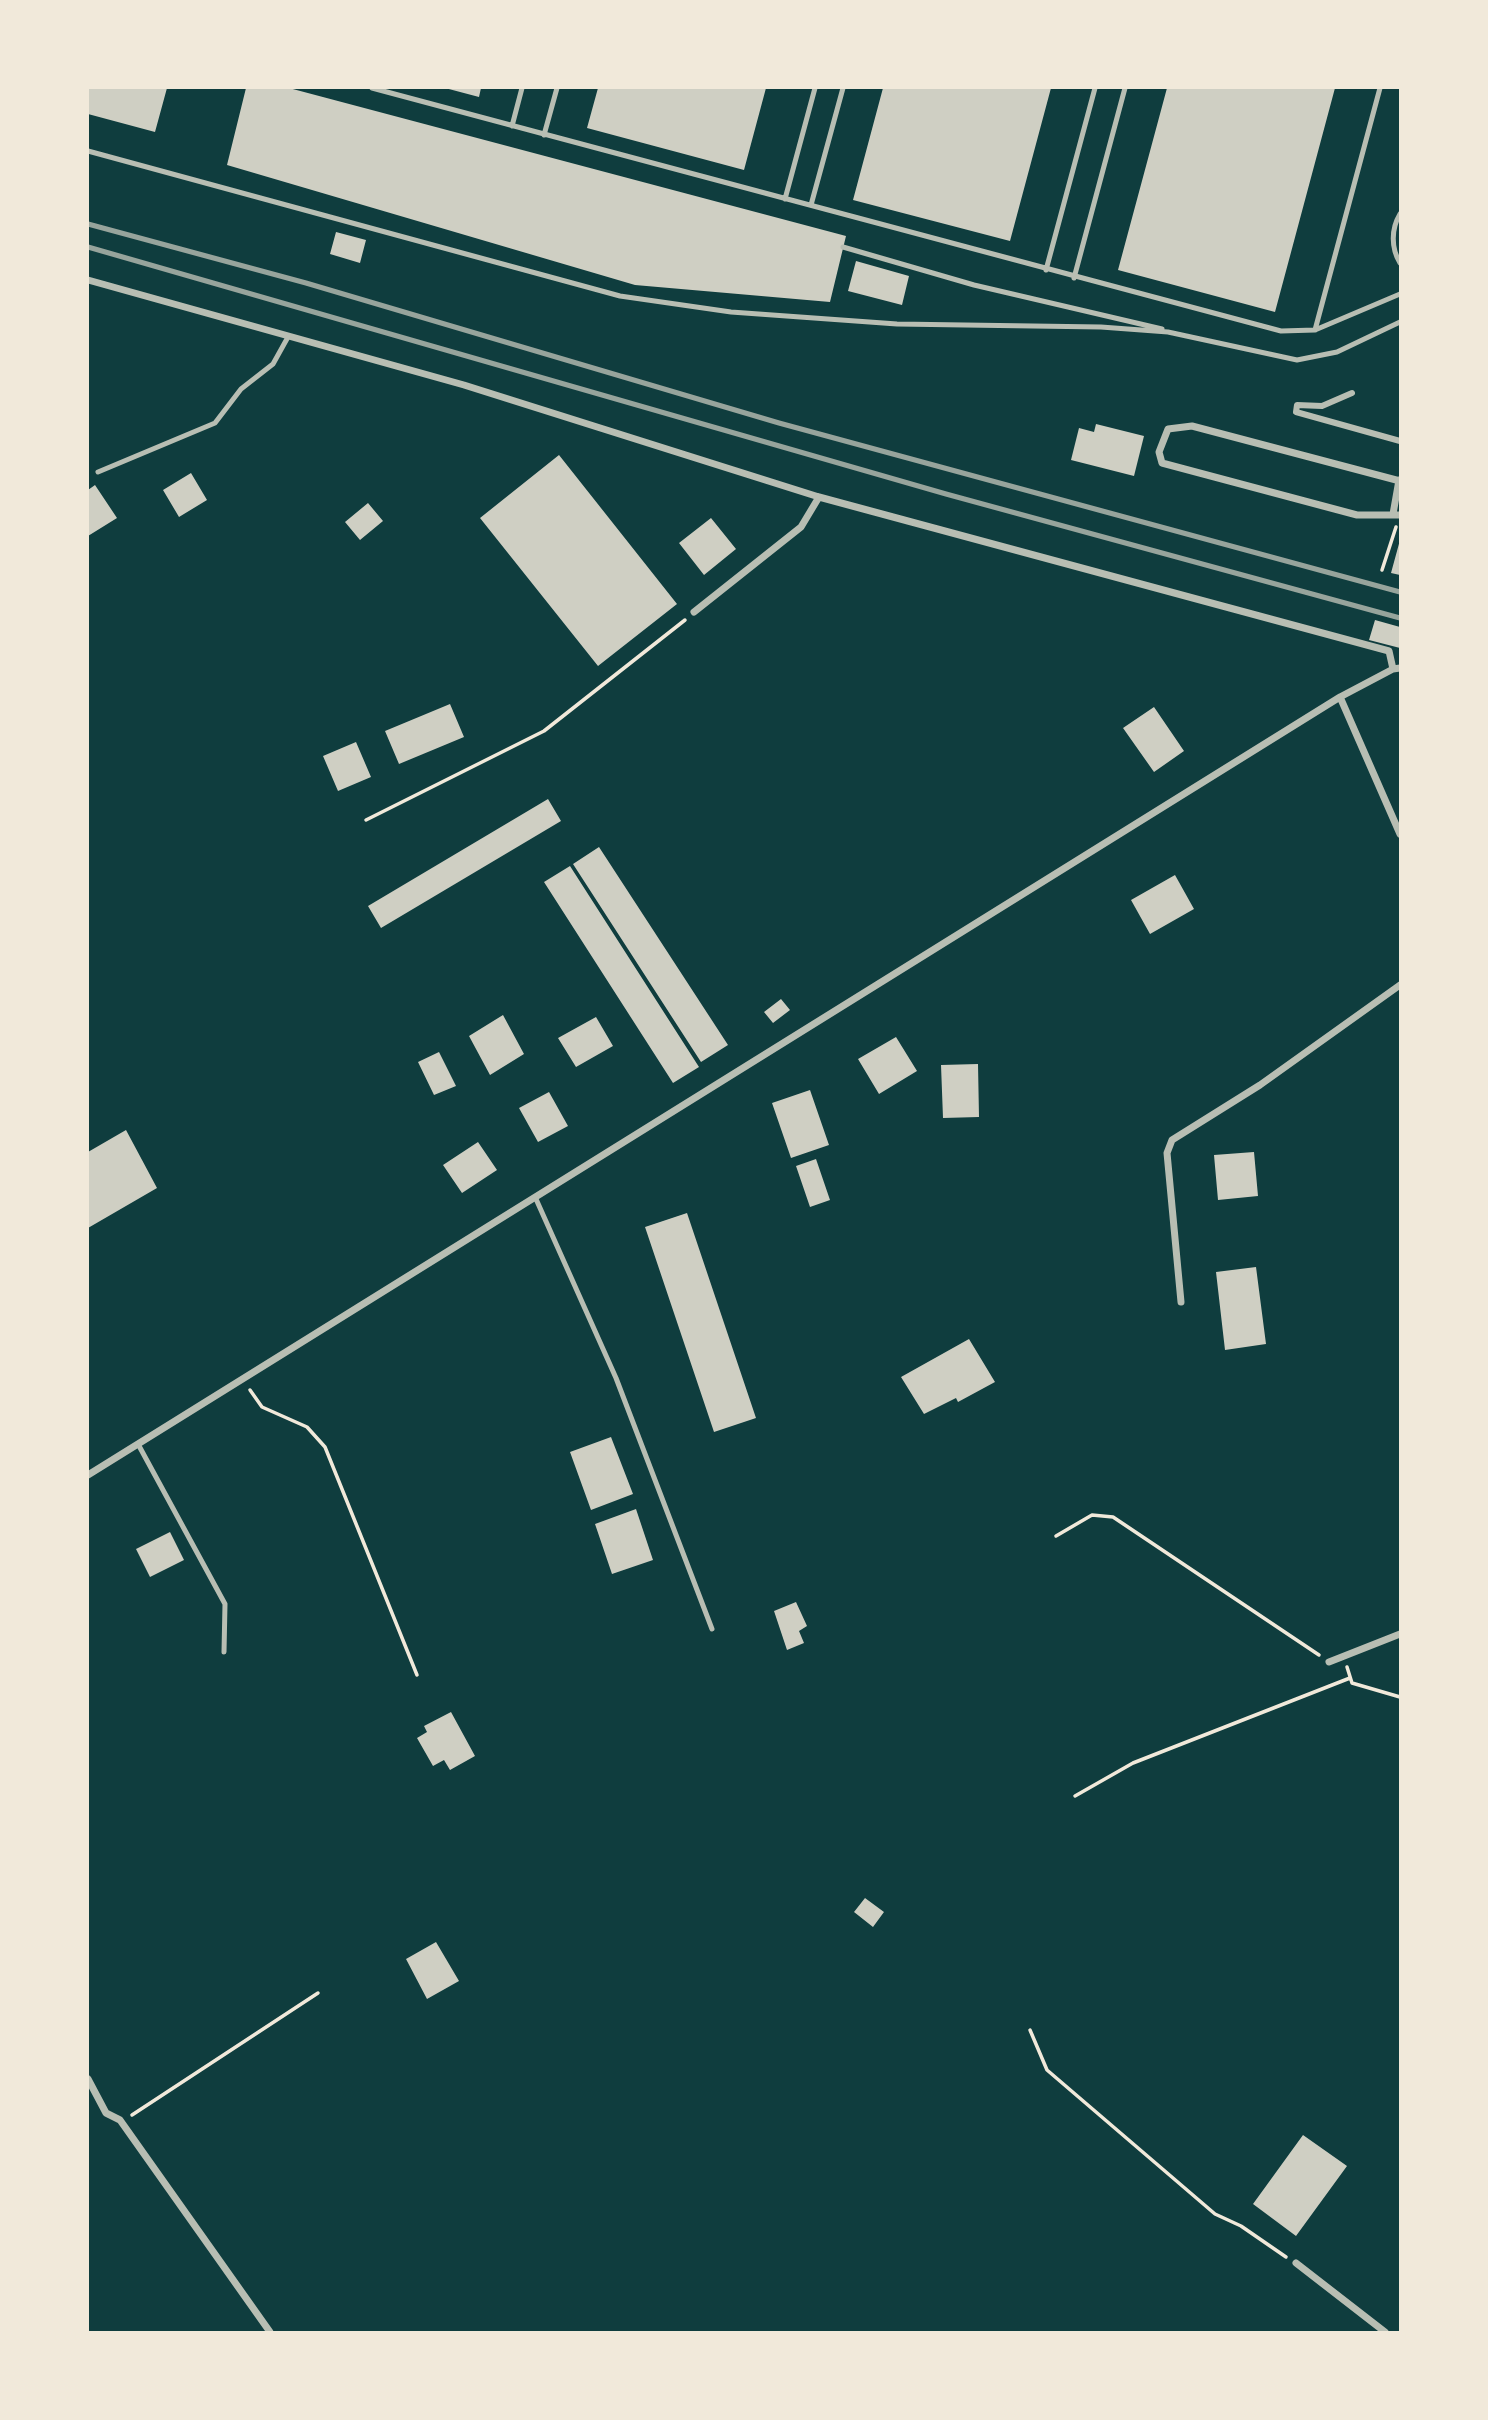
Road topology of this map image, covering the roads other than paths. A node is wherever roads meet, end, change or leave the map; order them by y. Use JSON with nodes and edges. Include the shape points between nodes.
{"nodes":[{"id":1,"x":372,"y":88,"type":"edge"},
{"id":2,"x":522,"y":88,"type":"edge"},
{"id":3,"x":557,"y":88,"type":"edge"},
{"id":4,"x":814,"y":88,"type":"edge"},
{"id":5,"x":843,"y":88,"type":"edge"},
{"id":6,"x":1095,"y":88,"type":"edge"},
{"id":7,"x":1125,"y":88,"type":"edge"},
{"id":8,"x":1380,"y":88,"type":"edge"},
{"id":9,"x":512,"y":126,"type":"junction"},
{"id":10,"x":544,"y":135,"type":"junction"},
{"id":11,"x":88,"y":151,"type":"edge"},
{"id":12,"x":785,"y":199,"type":"junction"},
{"id":13,"x":811,"y":205,"type":"junction"},
{"id":14,"x":1401,"y":214,"type":"edge"},
{"id":15,"x":843,"y":247,"type":"dead end"},
{"id":16,"x":1401,"y":263,"type":"edge"},
{"id":17,"x":1046,"y":270,"type":"junction"},
{"id":18,"x":1074,"y":278,"type":"junction"},
{"id":19,"x":88,"y":280,"type":"edge"},
{"id":20,"x":1401,"y":294,"type":"edge"},
{"id":21,"x":1401,"y":322,"type":"edge"},
{"id":22,"x":1315,"y":330,"type":"junction"},
{"id":23,"x":1168,"y":332,"type":"junction"},
{"id":24,"x":288,"y":337,"type":"junction"},
{"id":25,"x":1352,"y":393,"type":"dead end"},
{"id":26,"x":1401,"y":441,"type":"edge"},
{"id":27,"x":98,"y":472,"type":"dead end"},
{"id":28,"x":1400,"y":480,"type":"edge"},
{"id":29,"x":819,"y":497,"type":"junction"},
{"id":30,"x":1398,"y":515,"type":"edge"},
{"id":31,"x":694,"y":612,"type":"road end"},
{"id":32,"x":1397,"y":669,"type":"edge"},
{"id":33,"x":1340,"y":697,"type":"junction"},
{"id":34,"x":1401,"y":834,"type":"edge"},
{"id":35,"x":1401,"y":985,"type":"edge"},
{"id":36,"x":536,"y":1199,"type":"junction"},
{"id":37,"x":1181,"y":1301,"type":"dead end"},
{"id":38,"x":138,"y":1444,"type":"junction"},
{"id":39,"x":88,"y":1475,"type":"edge"},
{"id":40,"x":712,"y":1629,"type":"dead end"},
{"id":41,"x":1401,"y":1634,"type":"edge"},
{"id":42,"x":225,"y":1652,"type":"dead end"},
{"id":43,"x":1329,"y":1662,"type":"road end"},
{"id":44,"x":88,"y":2079,"type":"edge"},
{"id":45,"x":1296,"y":2263,"type":"road end"},
{"id":46,"x":270,"y":2333,"type":"edge"},
{"id":47,"x":1385,"y":2333,"type":"edge"}],
"edges":[{"from":1,"to":9,"type":"lane"},
{"from":2,"to":9,"type":"lane"},
{"from":3,"to":10,"type":"lane"},
{"from":4,"to":12,"type":"lane"},
{"from":5,"to":13,"type":"lane"},
{"from":6,"to":17,"type":"lane"},
{"from":7,"to":18,"type":"lane"},
{"from":8,"to":22,"type":"lane"},
{"from":9,"to":10,"type":"lane"},
{"from":10,"to":12,"type":"lane"},
{"from":11,"to":23,"type":"lane","via":[[620,296],[731,312],[897,324]]},
{"from":12,"to":13,"type":"lane"},
{"from":13,"to":17,"type":"lane"},
{"from":14,"to":16,"type":"lane","via":[[1395,222],[1393,243]]},
{"from":15,"to":23,"type":"lane","via":[[974,285]]},
{"from":17,"to":18,"type":"lane"},
{"from":18,"to":22,"type":"lane","via":[[1281,331]]},
{"from":19,"to":24,"type":"street"},
{"from":20,"to":22,"type":"lane"},
{"from":21,"to":23,"type":"lane","via":[[1337,352],[1297,360]]},
{"from":24,"to":27,"type":"lane","via":[[273,364],[240,389],[215,423]]},
{"from":24,"to":29,"type":"street","via":[[464,385]]},
{"from":25,"to":26,"type":"street","via":[[1322,406],[1297,405],[1296,412]]},
{"from":28,"to":30,"type":"street"},
{"from":28,"to":30,"type":"street","via":[[1192,426],[1168,429],[1159,452],[1162,463],[1357,515]]},
{"from":29,"to":31,"type":"street","via":[[801,527]]},
{"from":29,"to":32,"type":"street","via":[[1389,651]]},
{"from":32,"to":33,"type":"street"},
{"from":33,"to":34,"type":"street"},
{"from":33,"to":36,"type":"street"},
{"from":35,"to":37,"type":"street","via":[[1260,1085],[1172,1140],[1167,1153]]},
{"from":36,"to":38,"type":"street"},
{"from":36,"to":40,"type":"lane","via":[[616,1378]]},
{"from":38,"to":39,"type":"street"},
{"from":38,"to":42,"type":"lane","via":[[225,1604]]},
{"from":41,"to":43,"type":"street"},
{"from":44,"to":46,"type":"street","via":[[106,2113],[120,2120]]},
{"from":45,"to":47,"type":"street"}]}
